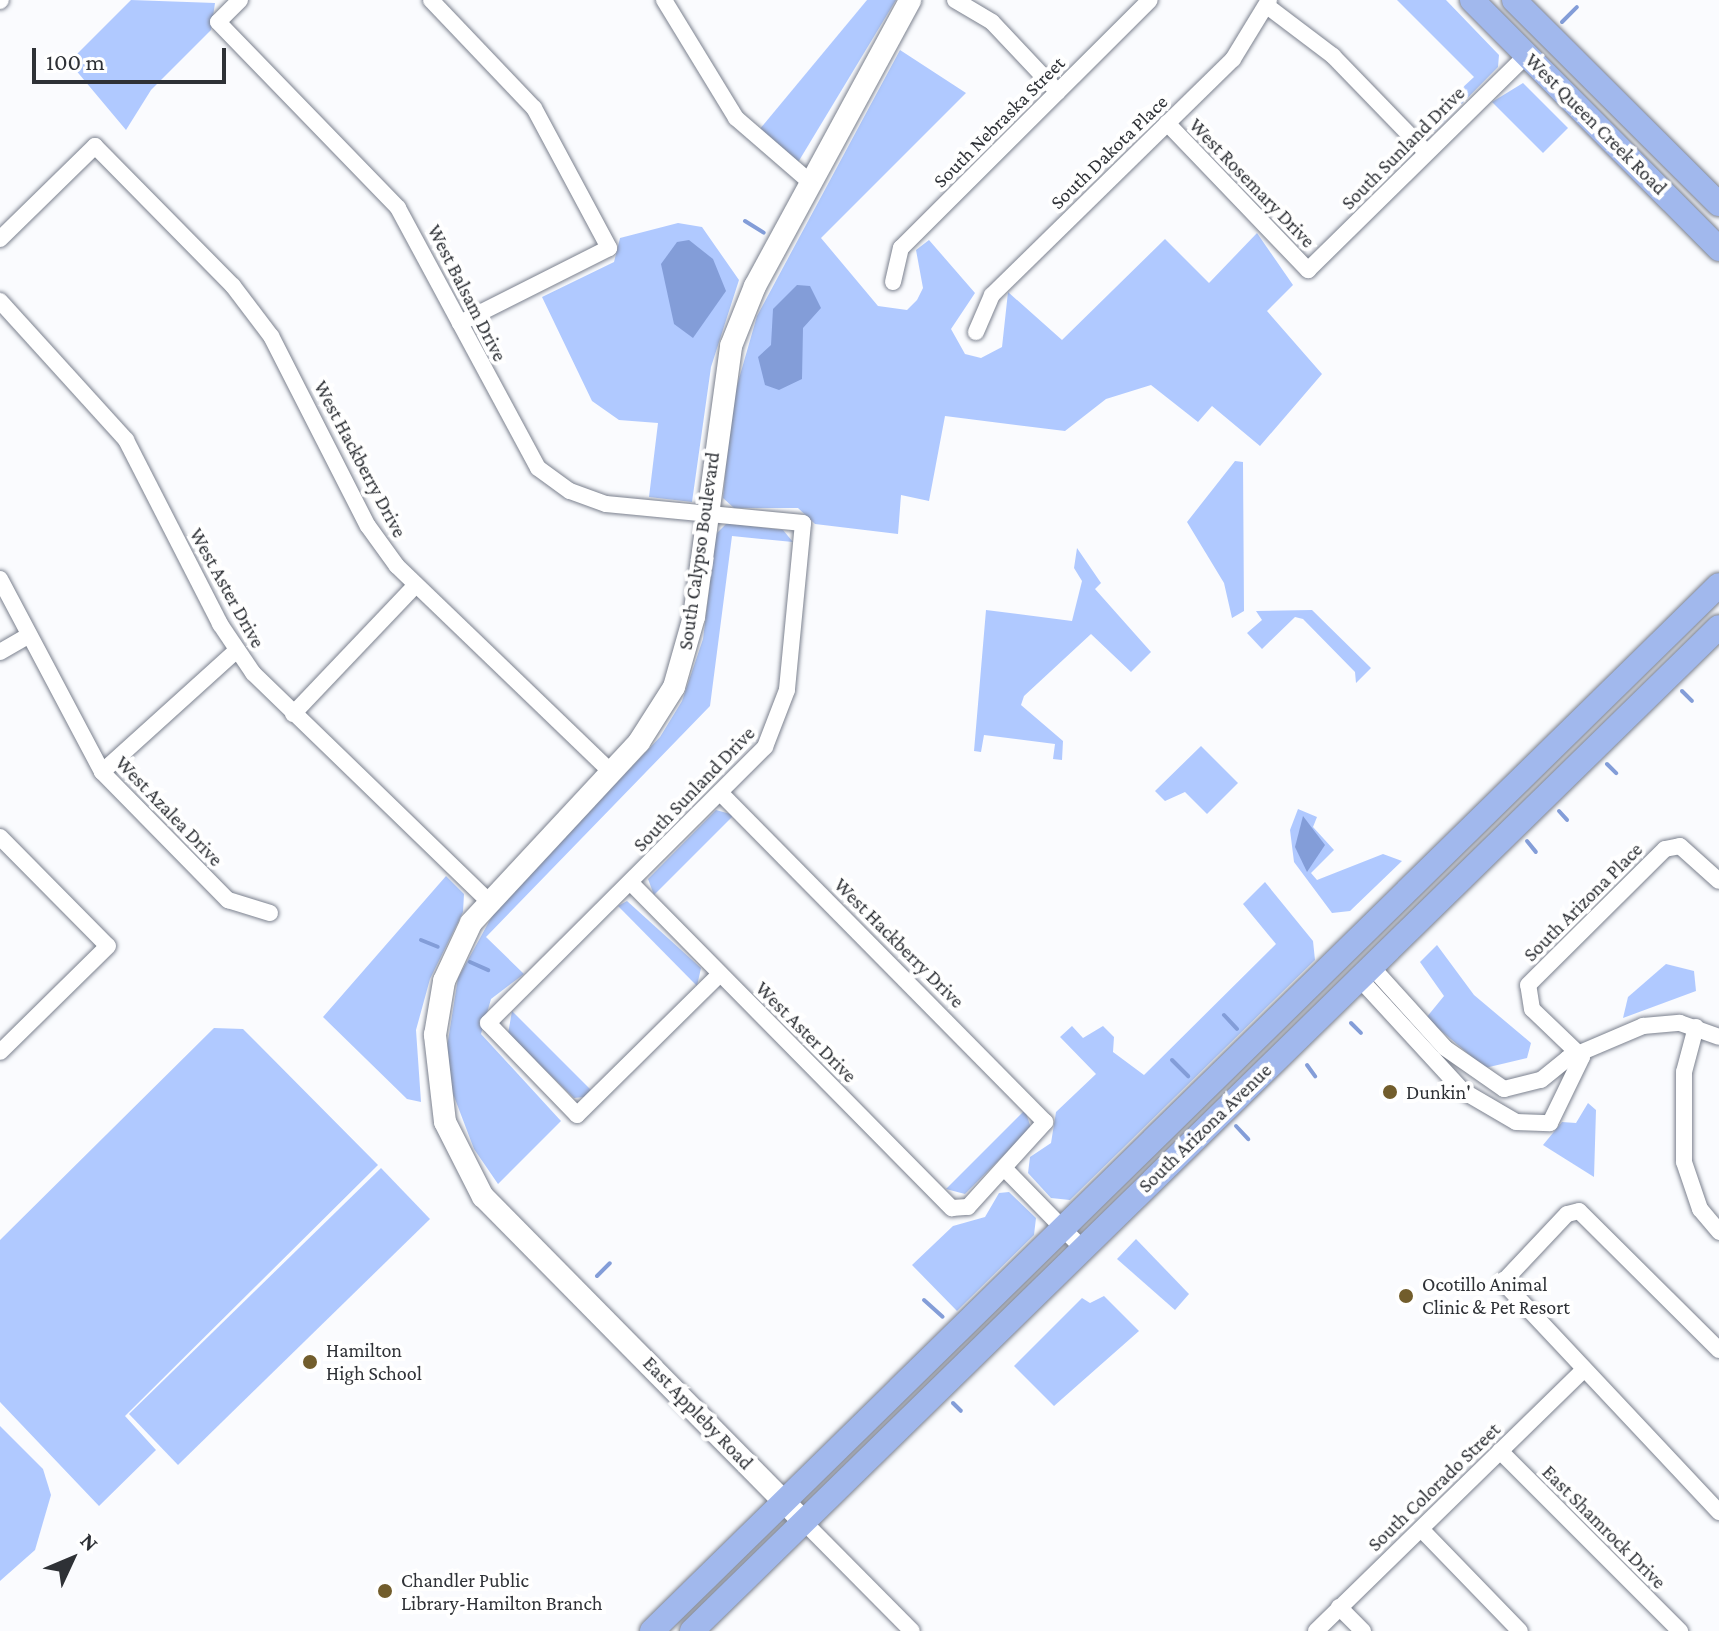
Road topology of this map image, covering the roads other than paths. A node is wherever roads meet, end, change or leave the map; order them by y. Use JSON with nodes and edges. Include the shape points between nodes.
{"nodes":[{"id":1,"x":240,"y":0,"type":"edge"},
{"id":2,"x":431,"y":0,"type":"edge"},
{"id":3,"x":910,"y":0,"type":"edge"},
{"id":4,"x":955,"y":0,"type":"edge"},
{"id":5,"x":1150,"y":0,"type":"edge"},
{"id":6,"x":1472,"y":0,"type":"edge"},
{"id":7,"x":1514,"y":0,"type":"edge"},
{"id":8,"x":670,"y":2,"type":"edge"},
{"id":9,"x":1268,"y":3,"type":"edge"},
{"id":10,"x":1527,"y":55,"type":"junction"},
{"id":11,"x":1058,"y":92,"type":"junction"},
{"id":12,"x":1167,"y":123,"type":"junction"},
{"id":13,"x":1426,"y":152,"type":"junction"},
{"id":14,"x":811,"y":183,"type":"junction"},
{"id":15,"x":1719,"y":204,"type":"edge"},
{"id":16,"x":0,"y":239,"type":"edge"},
{"id":17,"x":1719,"y":249,"type":"edge"},
{"id":18,"x":1308,"y":270,"type":"joint"},
{"id":19,"x":893,"y":282,"type":"dead end"},
{"id":20,"x":0,"y":301,"type":"edge"},
{"id":21,"x":460,"y":323,"type":"junction"},
{"id":22,"x":976,"y":332,"type":"dead end"},
{"id":23,"x":705,"y":513,"type":"junction"},
{"id":24,"x":0,"y":579,"type":"edge"},
{"id":25,"x":1719,"y":585,"type":"edge"},
{"id":26,"x":415,"y":586,"type":"junction"},
{"id":27,"x":1719,"y":627,"type":"edge"},
{"id":28,"x":28,"y":636,"type":"junction"},
{"id":29,"x":236,"y":651,"type":"junction"},
{"id":30,"x":0,"y":652,"type":"edge"},
{"id":31,"x":1623,"y":679,"type":"junction"},
{"id":32,"x":1643,"y":701,"type":"junction"},
{"id":33,"x":293,"y":714,"type":"junction"},
{"id":34,"x":102,"y":772,"type":"junction"},
{"id":35,"x":611,"y":772,"type":"junction"},
{"id":36,"x":722,"y":794,"type":"junction"},
{"id":37,"x":0,"y":837,"type":"edge"},
{"id":38,"x":1719,"y":881,"type":"edge"},
{"id":39,"x":631,"y":883,"type":"junction"},
{"id":40,"x":488,"y":901,"type":"junction"},
{"id":41,"x":270,"y":913,"type":"dead end"},
{"id":42,"x":1365,"y":972,"type":"junction"},
{"id":43,"x":720,"y":974,"type":"junction"},
{"id":44,"x":1696,"y":1027,"type":"junction"},
{"id":45,"x":1719,"y":1037,"type":"edge"},
{"id":46,"x":0,"y":1052,"type":"edge"},
{"id":47,"x":1582,"y":1057,"type":"junction"},
{"id":48,"x":1541,"y":1080,"type":"junction"},
{"id":49,"x":1560,"y":1099,"type":"junction"},
{"id":50,"x":1005,"y":1169,"type":"junction"},
{"id":51,"x":483,"y":1197,"type":"joint"},
{"id":52,"x":1062,"y":1227,"type":"junction"},
{"id":53,"x":1719,"y":1232,"type":"edge"},
{"id":54,"x":1082,"y":1248,"type":"junction"},
{"id":55,"x":1719,"y":1350,"type":"edge"},
{"id":56,"x":1581,"y":1372,"type":"junction"},
{"id":57,"x":1500,"y":1451,"type":"junction"},
{"id":58,"x":783,"y":1500,"type":"junction"},
{"id":59,"x":1719,"y":1512,"type":"edge"},
{"id":60,"x":804,"y":1522,"type":"junction"},
{"id":61,"x":1421,"y":1529,"type":"junction"},
{"id":62,"x":1339,"y":1607,"type":"junction"},
{"id":63,"x":652,"y":1631,"type":"edge"},
{"id":64,"x":692,"y":1631,"type":"edge"},
{"id":65,"x":912,"y":1631,"type":"edge"},
{"id":66,"x":1316,"y":1631,"type":"edge"},
{"id":67,"x":1363,"y":1631,"type":"edge"},
{"id":68,"x":1520,"y":1631,"type":"edge"},
{"id":69,"x":1680,"y":1631,"type":"edge"}],
"edges":[{"from":1,"to":21,"type":"street","name":"West Balsam Drive","via":[[218,22],[398,208]]},
{"from":2,"to":21,"type":"street","via":[[534,108],[609,248]]},
{"from":3,"to":14,"type":"street","name":"South Calypso Boulevard"},
{"from":4,"to":11,"type":"street","via":[[992,22]]},
{"from":5,"to":11,"type":"street","name":"South Nebraska Street"},
{"from":6,"to":10,"type":"main road","name":"West Queen Creek Road"},
{"from":7,"to":15,"type":"main road","name":"West Queen Creek Road"},
{"from":8,"to":14,"type":"street","via":[[736,118]]},
{"from":9,"to":12,"type":"street","name":"South Dakota Place","via":[[1247,43]]},
{"from":9,"to":13,"type":"street","via":[[1322,46]]},
{"from":10,"to":13,"type":"street","name":"South Sunland Drive"},
{"from":10,"to":17,"type":"main road","name":"West Queen Creek Road"},
{"from":11,"to":19,"type":"street","name":"South Nebraska Street","via":[[901,248]]},
{"from":12,"to":18,"type":"street","name":"West Rosemary Drive"},
{"from":12,"to":22,"type":"street","name":"South Dakota Place","via":[[992,295]]},
{"from":13,"to":18,"type":"street","name":"South Sunland Drive"},
{"from":14,"to":23,"type":"street","name":"South Calypso Boulevard","via":[[755,286],[725,363]]},
{"from":16,"to":26,"type":"street","name":"West Hackberry Drive","via":[[95,146],[253,312],[368,526]]},
{"from":20,"to":29,"type":"street","name":"West Aster Drive","via":[[126,440]]},
{"from":21,"to":23,"type":"street","name":"West Balsam Drive","via":[[515,434],[555,482],[606,504]]},
{"from":23,"to":35,"type":"street","name":"South Calypso Boulevard","via":[[682,668],[653,723]]},
{"from":23,"to":36,"type":"street","name":"South Sunland Drive","via":[[803,523],[783,709],[765,747]]},
{"from":24,"to":28,"type":"street","name":"West Azalea Drive"},
{"from":25,"to":31,"type":"main road","name":"South Arizona Avenue"},
{"from":26,"to":33,"type":"street"},
{"from":26,"to":35,"type":"street","name":"West Hackberry Drive"},
{"from":27,"to":32,"type":"main road","name":"South Arizona Avenue"},
{"from":28,"to":30,"type":"street"},
{"from":28,"to":34,"type":"street","name":"West Azalea Drive"},
{"from":29,"to":33,"type":"street","name":"West Aster Drive"},
{"from":29,"to":34,"type":"street"},
{"from":31,"to":32,"type":"main road"},
{"from":31,"to":52,"type":"main road","name":"South Arizona Avenue"},
{"from":32,"to":42,"type":"main road","name":"South Arizona Avenue"},
{"from":33,"to":40,"type":"street","name":"West Aster Drive"},
{"from":34,"to":41,"type":"street","name":"West Azalea Drive","via":[[228,900]]},
{"from":35,"to":40,"type":"street","name":"South Calypso Boulevard"},
{"from":36,"to":39,"type":"street","name":"South Sunland Drive"},
{"from":36,"to":50,"type":"street","name":"West Hackberry Drive","via":[[1045,1122]]},
{"from":37,"to":46,"type":"street","via":[[108,946]]},
{"from":38,"to":47,"type":"street","name":"South Arizona Place","via":[[1680,846],[1665,849],[1528,985],[1526,999]]},
{"from":39,"to":43,"type":"street","name":"West Aster Drive"},
{"from":39,"to":43,"type":"street","name":"South Sunland Drive","via":[[488,1023],[577,1115]]},
{"from":40,"to":51,"type":"street","name":"South Calypso Boulevard","via":[[444,981],[434,1062],[445,1122]]},
{"from":42,"to":48,"type":"street","via":[[1478,1077],[1504,1089]]},
{"from":42,"to":49,"type":"street","via":[[1481,1106],[1538,1128],[1550,1123]]},
{"from":42,"to":54,"type":"main road","name":"South Arizona Avenue"},
{"from":43,"to":50,"type":"street","name":"West Aster Drive","via":[[952,1208],[968,1207]]},
{"from":44,"to":45,"type":"street"},
{"from":44,"to":47,"type":"street","via":[[1643,1026]]},
{"from":44,"to":53,"type":"street","via":[[1684,1072],[1684,1162],[1700,1209]]},
{"from":47,"to":48,"type":"street"},
{"from":47,"to":49,"type":"street"},
{"from":48,"to":49,"type":"street"},
{"from":50,"to":52,"type":"street"},
{"from":51,"to":58,"type":"street","name":"East Appleby Road"},
{"from":52,"to":54,"type":"street"},
{"from":52,"to":58,"type":"main road","name":"South Arizona Avenue"},
{"from":54,"to":60,"type":"main road","name":"South Arizona Avenue"},
{"from":55,"to":56,"type":"street","via":[[1579,1211],[1508,1271],[1510,1297]]},
{"from":56,"to":57,"type":"street","name":"South Colorado Street"},
{"from":56,"to":59,"type":"street"},
{"from":57,"to":61,"type":"street","name":"South Colorado Street"},
{"from":57,"to":69,"type":"street","name":"East Shamrock Drive"},
{"from":58,"to":60,"type":"street","name":"East Appleby Road"},
{"from":58,"to":63,"type":"main road","name":"South Arizona Avenue"},
{"from":60,"to":64,"type":"main road","name":"South Arizona Avenue"},
{"from":60,"to":65,"type":"street","name":"East Appleby Road"},
{"from":61,"to":62,"type":"street","name":"South Colorado Street"},
{"from":61,"to":68,"type":"street"},
{"from":62,"to":66,"type":"street","name":"South Colorado Street"},
{"from":62,"to":67,"type":"street"}]}
